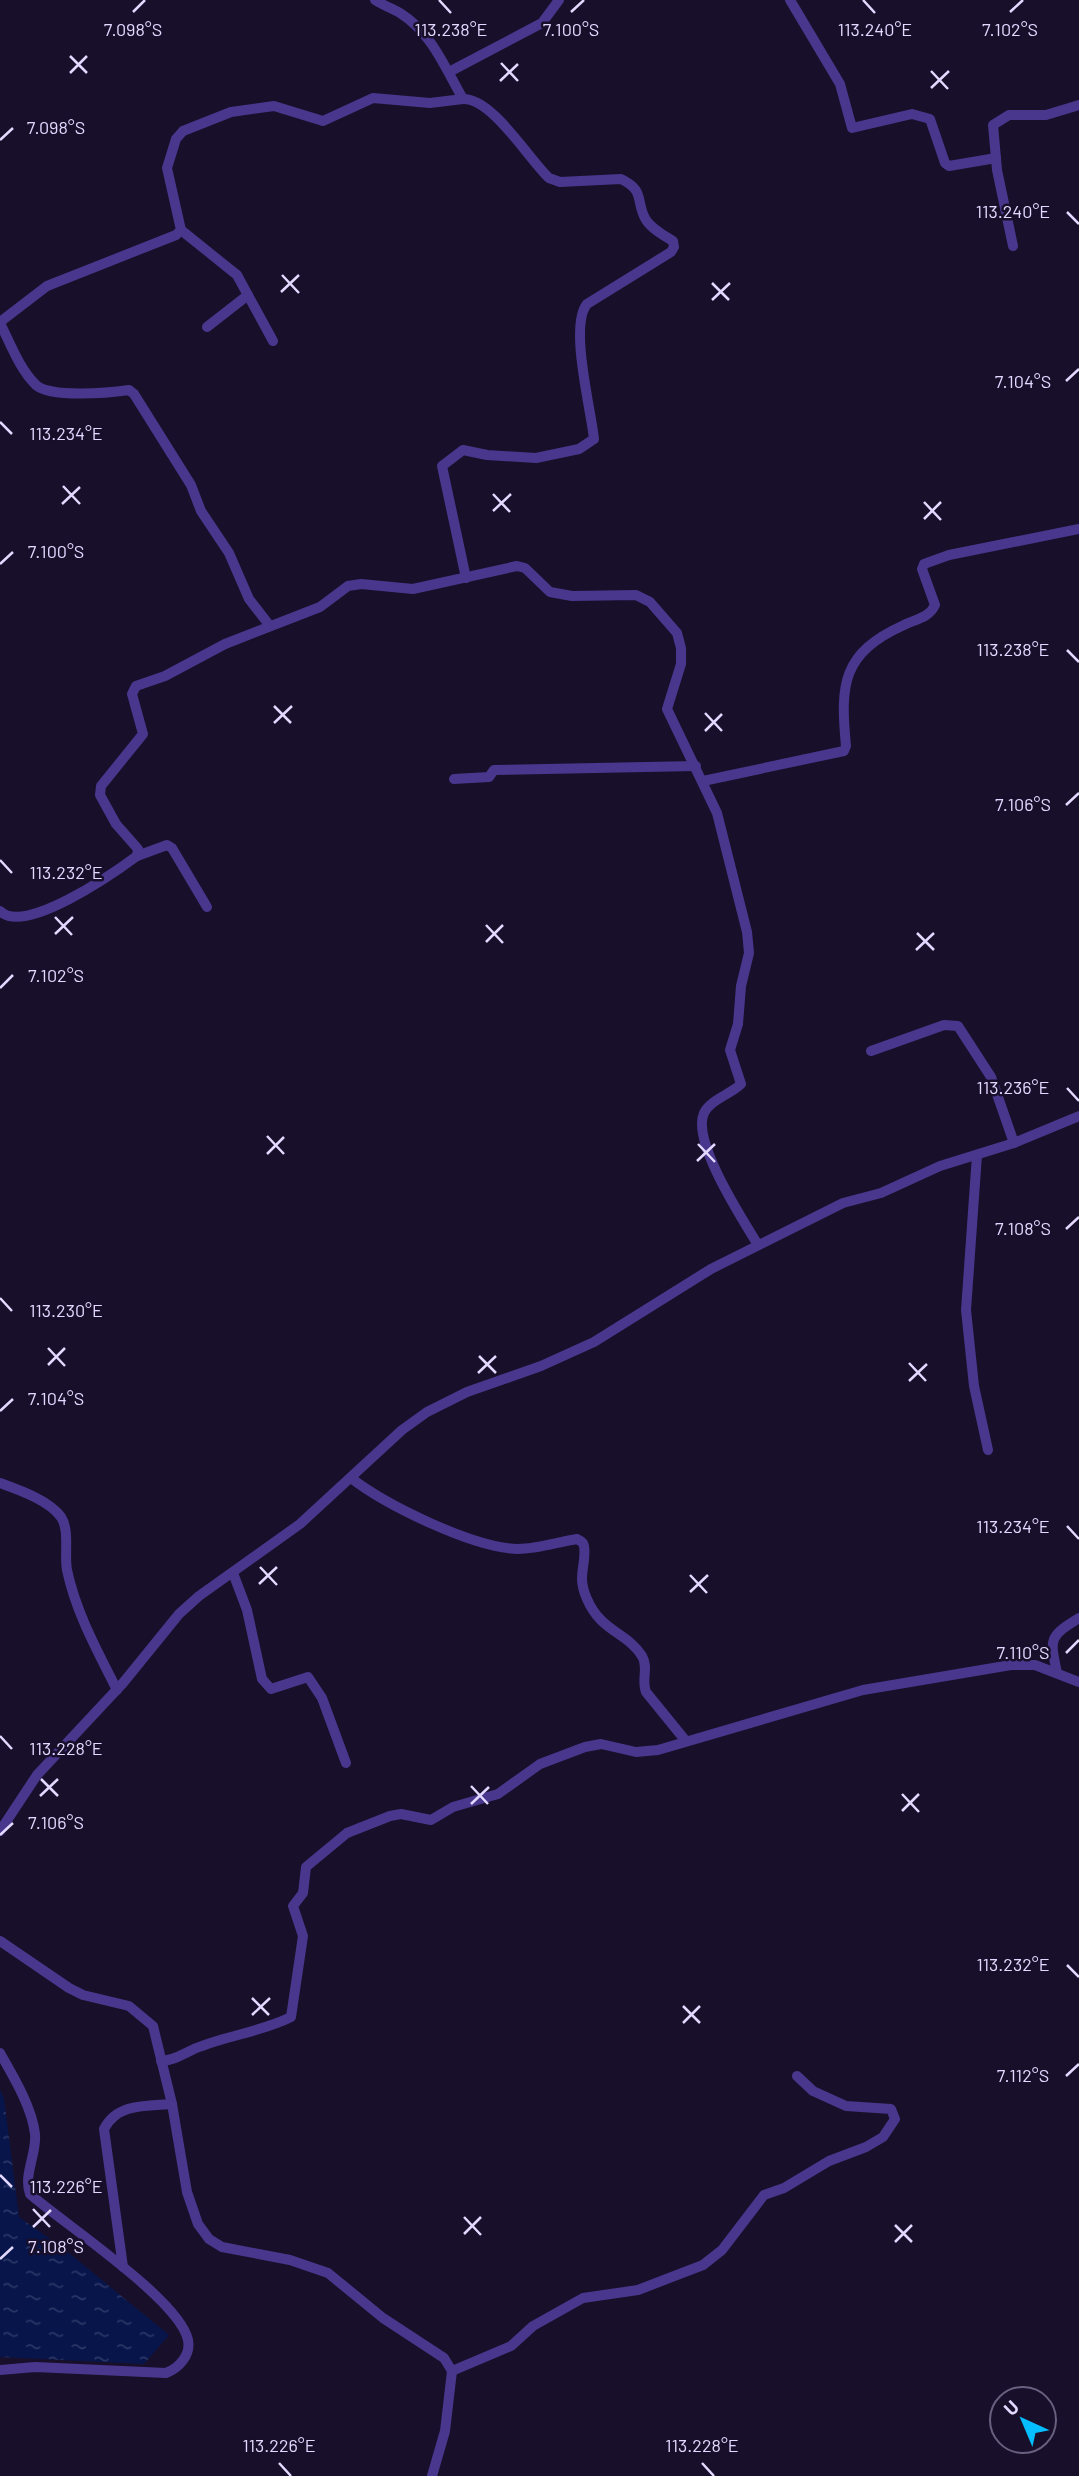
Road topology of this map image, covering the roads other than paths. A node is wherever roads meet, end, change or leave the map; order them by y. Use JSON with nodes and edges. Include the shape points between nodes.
{"nodes":[{"id":1,"x":375,"y":0,"type":"edge"},
{"id":2,"x":559,"y":0,"type":"edge"},
{"id":3,"x":790,"y":0,"type":"edge"},
{"id":4,"x":449,"y":72,"type":"junction"},
{"id":5,"x":463,"y":99,"type":"junction"},
{"id":6,"x":1079,"y":105,"type":"edge"},
{"id":7,"x":996,"y":158,"type":"junction"},
{"id":8,"x":181,"y":230,"type":"junction"},
{"id":9,"x":1013,"y":246,"type":"dead end"},
{"id":10,"x":248,"y":295,"type":"junction"},
{"id":11,"x":0,"y":323,"type":"edge"},
{"id":12,"x":207,"y":327,"type":"dead end"},
{"id":13,"x":273,"y":341,"type":"dead end"},
{"id":14,"x":1079,"y":529,"type":"edge"},
{"id":15,"x":466,"y":578,"type":"junction"},
{"id":16,"x":270,"y":626,"type":"junction"},
{"id":17,"x":696,"y":766,"type":"junction"},
{"id":18,"x":454,"y":779,"type":"dead end"},
{"id":19,"x":703,"y":781,"type":"junction"},
{"id":20,"x":137,"y":856,"type":"junction"},
{"id":21,"x":207,"y":907,"type":"dead end"},
{"id":22,"x":0,"y":911,"type":"edge"},
{"id":23,"x":871,"y":1051,"type":"dead end"},
{"id":24,"x":1079,"y":1116,"type":"edge"},
{"id":25,"x":1014,"y":1143,"type":"junction"},
{"id":26,"x":977,"y":1155,"type":"junction"},
{"id":27,"x":758,"y":1245,"type":"junction"},
{"id":28,"x":988,"y":1450,"type":"dead end"},
{"id":29,"x":351,"y":1478,"type":"junction"},
{"id":30,"x":0,"y":1483,"type":"edge"},
{"id":31,"x":233,"y":1573,"type":"junction"},
{"id":32,"x":1079,"y":1618,"type":"edge"},
{"id":33,"x":1057,"y":1673,"type":"junction"},
{"id":34,"x":1079,"y":1682,"type":"edge"},
{"id":35,"x":117,"y":1690,"type":"junction"},
{"id":36,"x":685,"y":1740,"type":"junction"},
{"id":37,"x":346,"y":1763,"type":"dead end"},
{"id":38,"x":0,"y":1831,"type":"edge"},
{"id":39,"x":0,"y":1941,"type":"edge"},
{"id":40,"x":0,"y":2053,"type":"edge"},
{"id":41,"x":161,"y":2062,"type":"junction"},
{"id":42,"x":797,"y":2076,"type":"dead end"},
{"id":43,"x":172,"y":2104,"type":"junction"},
{"id":44,"x":123,"y":2267,"type":"junction"},
{"id":45,"x":0,"y":2370,"type":"edge"},
{"id":46,"x":452,"y":2371,"type":"junction"},
{"id":47,"x":432,"y":2476,"type":"edge"}],
"edges":[{"from":1,"to":4,"type":"street","via":[[421,31]]},
{"from":2,"to":4,"type":"street","via":[[542,23]]},
{"from":3,"to":7,"type":"street","via":[[840,84],[852,128],[918,114],[930,119],[949,166]]},
{"from":4,"to":5,"type":"street"},
{"from":5,"to":8,"type":"street","via":[[430,103],[373,98],[323,121],[274,106],[231,112],[191,127],[176,139],[167,168]]},
{"from":5,"to":15,"type":"street","via":[[475,101],[496,118],[549,178],[629,183],[638,191],[648,223],[673,241],[674,247],[581,312],[591,443],[536,458],[463,450],[442,466]]},
{"from":6,"to":7,"type":"street","via":[[1046,116],[1002,118],[993,125]]},
{"from":7,"to":9,"type":"street"},
{"from":8,"to":10,"type":"street","via":[[233,270]]},
{"from":8,"to":11,"type":"street","via":[[170,239],[47,286]]},
{"from":10,"to":12,"type":"street"},
{"from":10,"to":13,"type":"street"},
{"from":11,"to":16,"type":"street","via":[[39,388],[56,392],[129,390],[134,394],[191,485],[249,599]]},
{"from":14,"to":19,"type":"street","via":[[924,564],[935,605],[930,614],[866,647],[849,667],[844,683],[844,751]]},
{"from":15,"to":16,"type":"street","via":[[413,589],[348,586],[320,607]]},
{"from":15,"to":17,"type":"street","via":[[517,566],[550,592],[636,596],[650,602],[677,633],[681,664],[667,709]]},
{"from":16,"to":20,"type":"street","via":[[136,686],[132,694],[143,734],[102,786],[100,795],[116,824],[138,849]]},
{"from":17,"to":18,"type":"street","via":[[494,770],[489,777]]},
{"from":17,"to":19,"type":"street"},
{"from":19,"to":27,"type":"street","via":[[717,813],[749,953],[730,1050],[741,1084],[710,1105],[704,1114],[703,1133],[712,1165]]},
{"from":20,"to":21,"type":"street","via":[[167,845],[172,848]]},
{"from":20,"to":22,"type":"street","via":[[103,882],[37,913],[17,918]]},
{"from":23,"to":25,"type":"street","via":[[944,1025],[958,1026],[991,1077]]},
{"from":24,"to":25,"type":"street"},
{"from":25,"to":26,"type":"street"},
{"from":26,"to":27,"type":"street","via":[[843,1203]]},
{"from":26,"to":28,"type":"street","via":[[966,1310],[974,1386]]},
{"from":27,"to":29,"type":"street","via":[[594,1342],[427,1412]]},
{"from":29,"to":31,"type":"street","via":[[300,1524]]},
{"from":29,"to":36,"type":"street","via":[[399,1508],[498,1545],[519,1549],[581,1541],[580,1574],[587,1599],[602,1624],[643,1658],[646,1692]]},
{"from":30,"to":35,"type":"street","via":[[53,1509],[61,1518],[67,1570],[83,1619]]},
{"from":31,"to":35,"type":"street","via":[[179,1614]]},
{"from":31,"to":37,"type":"street","via":[[247,1610],[261,1679],[271,1689],[308,1677],[323,1698]]},
{"from":32,"to":33,"type":"street","via":[[1050,1642]]},
{"from":33,"to":34,"type":"street"},
{"from":33,"to":36,"type":"street","via":[[1035,1665],[1011,1665],[863,1689],[810,1708]]},
{"from":35,"to":38,"type":"street","via":[[37,1775]]},
{"from":36,"to":41,"type":"street","via":[[636,1752],[601,1744],[585,1746],[540,1764],[498,1794],[453,1807],[432,1820],[401,1814],[348,1833],[306,1867],[303,1893],[293,1906],[303,1936],[291,2017]]},
{"from":39,"to":41,"type":"street","via":[[69,1988],[139,2012],[157,2033]]},
{"from":40,"to":44,"type":"street","via":[[35,2133],[27,2179],[30,2194]]},
{"from":41,"to":43,"type":"street"},
{"from":42,"to":46,"type":"street","via":[[813,2091],[846,2106],[891,2109],[892,2126],[866,2147],[764,2195],[722,2250],[703,2265],[638,2290],[583,2298],[533,2326],[511,2346]]},
{"from":43,"to":44,"type":"street","via":[[127,2108],[109,2119],[104,2129]]},
{"from":43,"to":46,"type":"street","via":[[187,2192],[198,2224],[209,2239],[222,2247],[290,2260],[328,2273],[383,2318],[444,2358]]},
{"from":44,"to":45,"type":"street","via":[[184,2329],[189,2347],[174,2370]]},
{"from":46,"to":47,"type":"street","via":[[445,2431]]}]}
